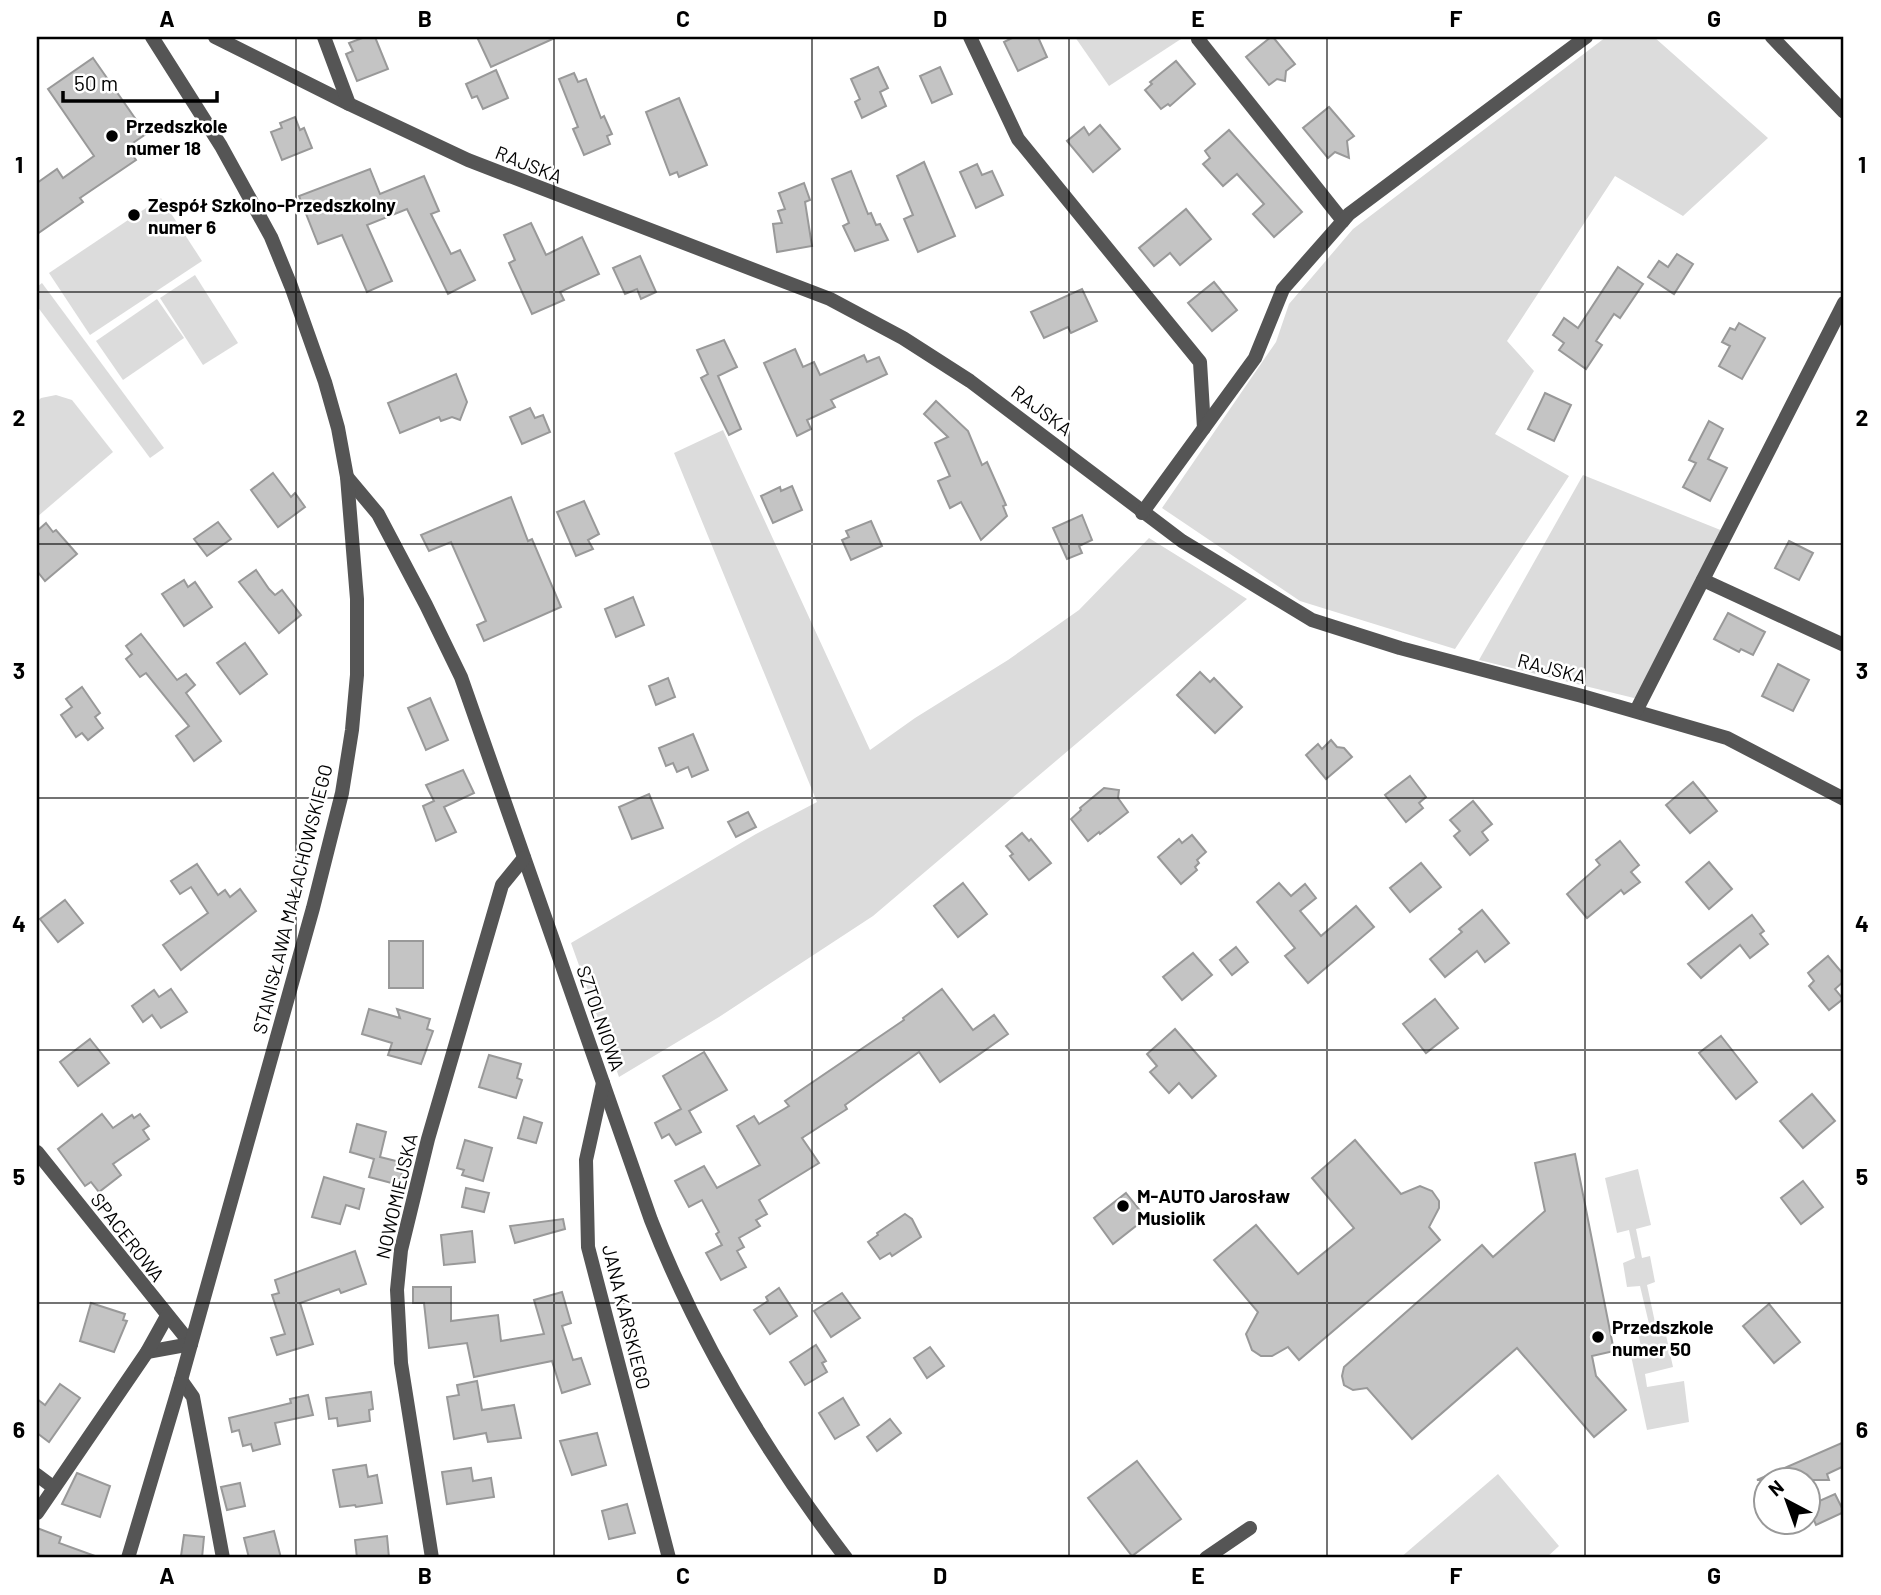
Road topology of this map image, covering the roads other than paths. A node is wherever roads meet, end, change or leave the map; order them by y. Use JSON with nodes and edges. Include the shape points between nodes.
{"nodes":[{"id":1,"x":152,"y":37,"type":"edge"},
{"id":2,"x":215,"y":37,"type":"edge"},
{"id":3,"x":324,"y":37,"type":"edge"},
{"id":4,"x":970,"y":37,"type":"edge"},
{"id":5,"x":1201,"y":37,"type":"edge"},
{"id":6,"x":1586,"y":37,"type":"edge"},
{"id":7,"x":1772,"y":37,"type":"edge"},
{"id":8,"x":349,"y":104,"type":"junction"},
{"id":9,"x":1844,"y":112,"type":"edge"},
{"id":10,"x":1343,"y":221,"type":"junction"},
{"id":11,"x":1844,"y":303,"type":"edge"},
{"id":12,"x":1204,"y":428,"type":"junction"},
{"id":13,"x":347,"y":477,"type":"junction"},
{"id":14,"x":1142,"y":513,"type":"junction"},
{"id":15,"x":1703,"y":580,"type":"junction"},
{"id":16,"x":1844,"y":645,"type":"edge"},
{"id":17,"x":1636,"y":711,"type":"junction"},
{"id":18,"x":1844,"y":799,"type":"edge"},
{"id":19,"x":524,"y":858,"type":"junction"},
{"id":20,"x":603,"y":1083,"type":"junction"},
{"id":21,"x":37,"y":1152,"type":"edge"},
{"id":22,"x":167,"y":1316,"type":"junction"},
{"id":23,"x":191,"y":1344,"type":"junction"},
{"id":24,"x":147,"y":1352,"type":"junction"},
{"id":25,"x":181,"y":1380,"type":"junction"},
{"id":26,"x":37,"y":1475,"type":"edge"},
{"id":27,"x":53,"y":1487,"type":"junction"},
{"id":28,"x":37,"y":1513,"type":"edge"},
{"id":29,"x":1250,"y":1528,"type":"dead end"},
{"id":30,"x":128,"y":1558,"type":"edge"},
{"id":31,"x":223,"y":1558,"type":"edge"},
{"id":32,"x":432,"y":1558,"type":"edge"},
{"id":33,"x":669,"y":1558,"type":"edge"},
{"id":34,"x":845,"y":1558,"type":"edge"},
{"id":35,"x":1206,"y":1558,"type":"edge"}],
"edges":[{"from":1,"to":13,"type":"street","name":"STANISŁAWA MAŁACHOWSKIEGO","via":[[221,146],[271,237],[325,382]]},
{"from":2,"to":8,"type":"street","name":"RAJSKA"},
{"from":3,"to":8,"type":"street"},
{"from":4,"to":12,"type":"street","via":[[1018,139],[1200,362]]},
{"from":5,"to":10,"type":"street","via":[[1198,39]]},
{"from":6,"to":10,"type":"street"},
{"from":7,"to":9,"type":"street"},
{"from":8,"to":14,"type":"street","name":"RAJSKA","via":[[468,160],[830,299],[971,381]]},
{"from":10,"to":12,"type":"street","via":[[1283,289],[1255,358]]},
{"from":11,"to":15,"type":"street"},
{"from":12,"to":14,"type":"street"},
{"from":13,"to":19,"type":"street","name":"SZTOLNIOWA","via":[[378,514],[451,655]]},
{"from":13,"to":23,"type":"street","name":"STANISŁAWA MAŁACHOWSKIEGO","via":[[357,598],[357,675],[342,793]]},
{"from":14,"to":17,"type":"street","name":"RAJSKA","via":[[1312,620]]},
{"from":15,"to":16,"type":"street"},
{"from":15,"to":17,"type":"street"},
{"from":17,"to":18,"type":"street","name":"RAJSKA","via":[[1727,738]]},
{"from":19,"to":20,"type":"street","name":"SZTOLNIOWA"},
{"from":19,"to":32,"type":"street","name":"NOWOMIEJSKA","via":[[502,885],[428,1139],[401,1250],[397,1290],[400,1351]]},
{"from":20,"to":33,"type":"street","name":"JANA KARSKIEGO","via":[[586,1160],[588,1247]]},
{"from":20,"to":34,"type":"street","name":"SZTOLNIOWA","via":[[651,1220],[698,1327],[754,1427]]},
{"from":21,"to":22,"type":"street","name":"SPACEROWA"},
{"from":22,"to":23,"type":"street","name":"SPACEROWA"},
{"from":22,"to":24,"type":"street"},
{"from":23,"to":24,"type":"street"},
{"from":23,"to":25,"type":"street","name":"STANISŁAWA MAŁACHOWSKIEGO"},
{"from":24,"to":27,"type":"street"},
{"from":25,"to":30,"type":"street","name":"STANISŁAWA MAŁACHOWSKIEGO"},
{"from":25,"to":31,"type":"street","via":[[192,1397]]},
{"from":26,"to":27,"type":"street"},
{"from":27,"to":28,"type":"street"},
{"from":29,"to":35,"type":"street"}]}
